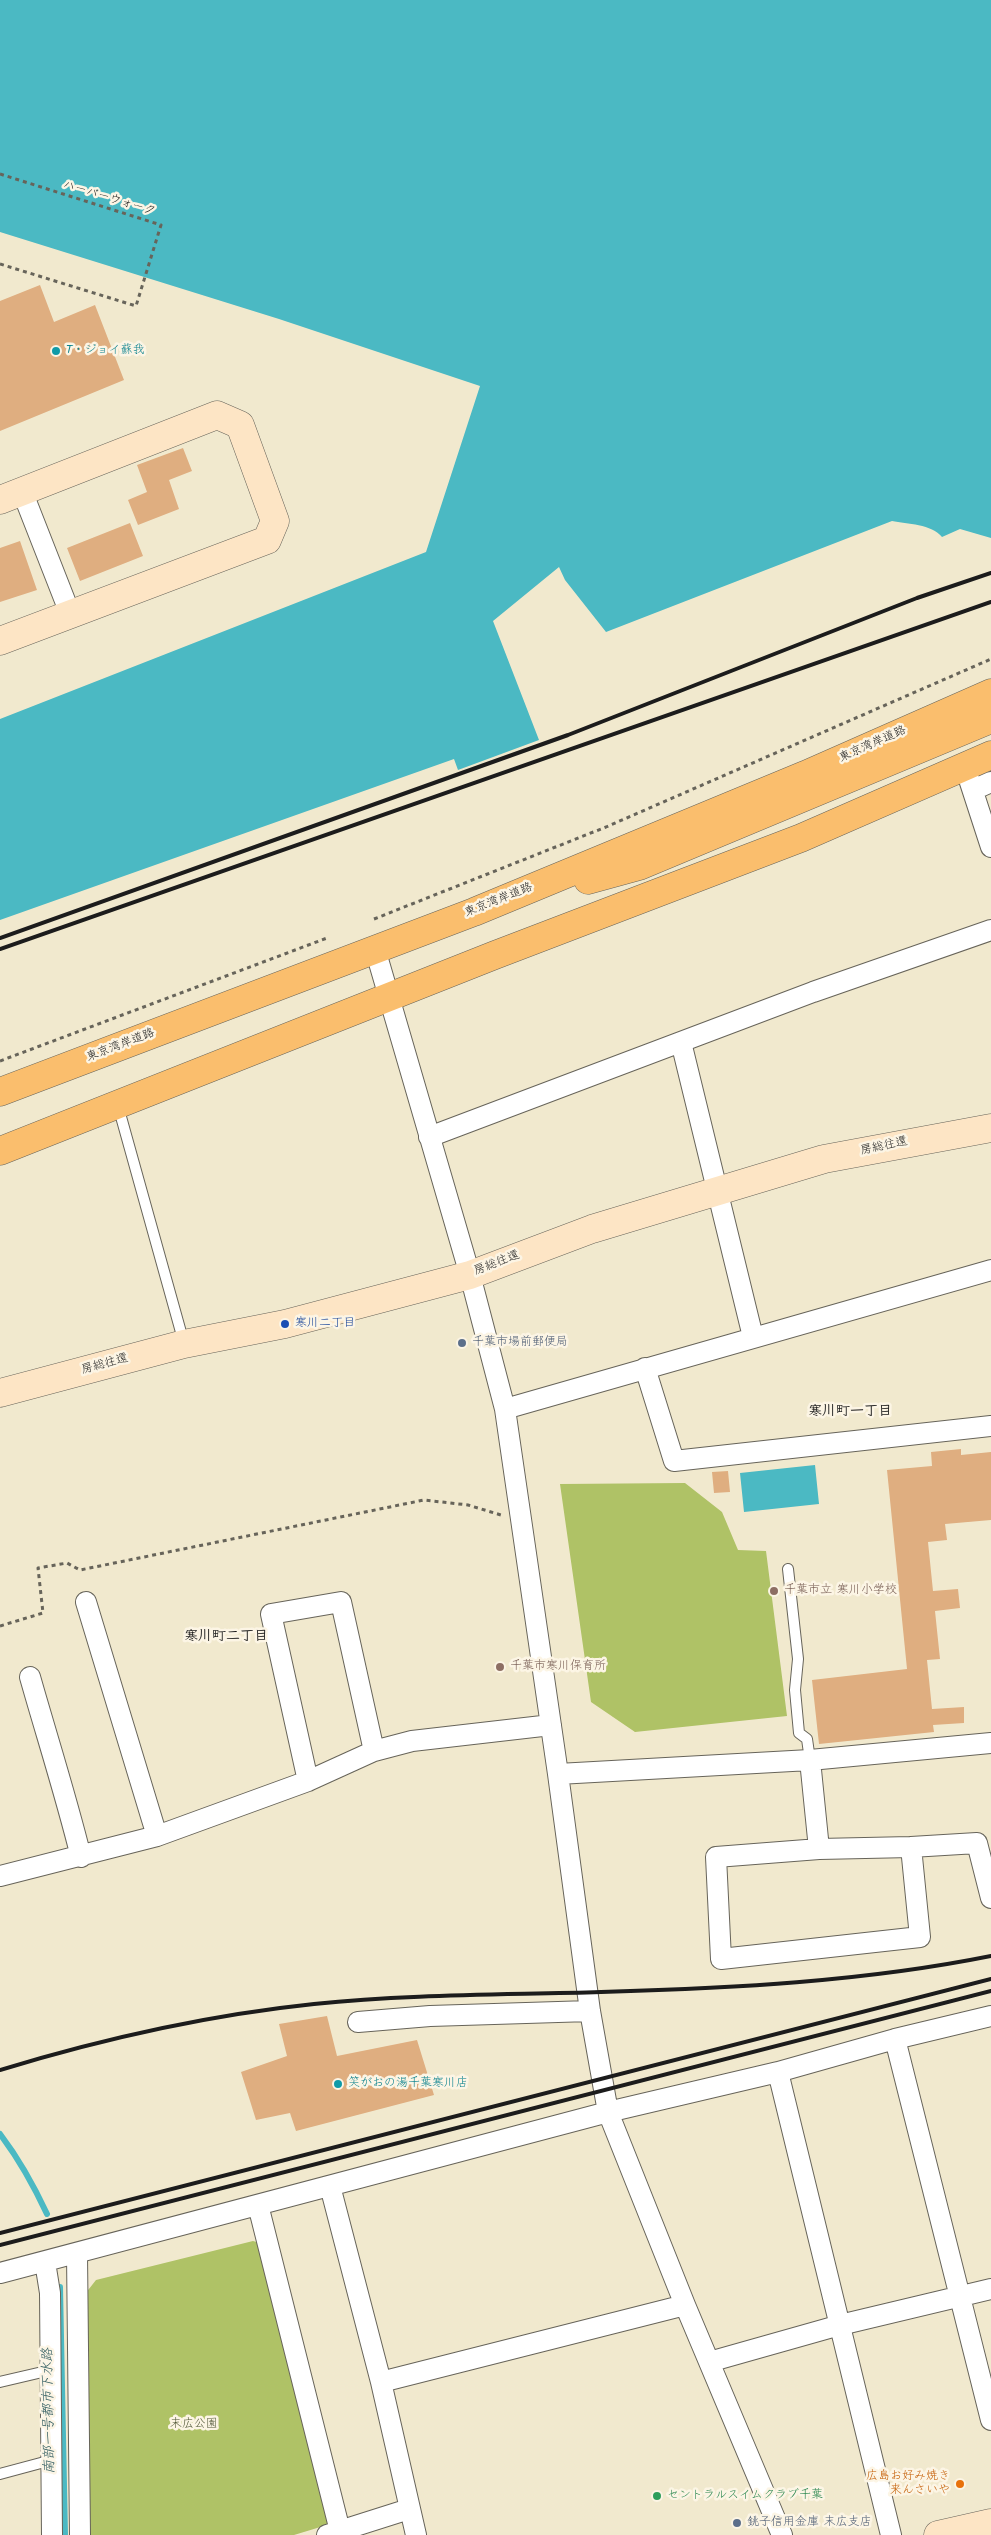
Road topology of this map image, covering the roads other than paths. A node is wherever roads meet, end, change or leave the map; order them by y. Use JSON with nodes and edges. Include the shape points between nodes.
{"nodes":[{"id":1,"x":11,"y":495,"type":"edge"},
{"id":2,"x":71,"y":616,"type":"junction"},
{"id":3,"x":0,"y":641,"type":"edge"},
{"id":4,"x":991,"y":693,"type":"edge"},
{"id":5,"x":991,"y":719,"type":"edge"},
{"id":6,"x":991,"y":755,"type":"edge"},
{"id":7,"x":976,"y":780,"type":"edge"},
{"id":8,"x":991,"y":847,"type":"edge"},
{"id":9,"x":474,"y":912,"type":"junction"},
{"id":10,"x":991,"y":930,"type":"edge"},
{"id":11,"x":374,"y":949,"type":"junction"},
{"id":12,"x":389,"y":997,"type":"junction"},
{"id":13,"x":681,"y":1042,"type":"junction"},
{"id":14,"x":0,"y":1092,"type":"edge"},
{"id":15,"x":118,"y":1105,"type":"junction"},
{"id":16,"x":991,"y":1128,"type":"edge"},
{"id":17,"x":430,"y":1137,"type":"junction"},
{"id":18,"x":0,"y":1151,"type":"edge"},
{"id":19,"x":719,"y":1191,"type":"junction"},
{"id":20,"x":991,"y":1270,"type":"edge"},
{"id":21,"x":470,"y":1275,"type":"junction"},
{"id":22,"x":753,"y":1337,"type":"junction"},
{"id":23,"x":184,"y":1344,"type":"junction"},
{"id":24,"x":645,"y":1368,"type":"junction"},
{"id":25,"x":0,"y":1393,"type":"edge"},
{"id":26,"x":505,"y":1409,"type":"junction"},
{"id":27,"x":991,"y":1426,"type":"edge"},
{"id":28,"x":788,"y":1569,"type":"dead end"},
{"id":29,"x":86,"y":1602,"type":"dead end"},
{"id":30,"x":30,"y":1677,"type":"dead end"},
{"id":31,"x":551,"y":1725,"type":"junction"},
{"id":32,"x":991,"y":1742,"type":"edge"},
{"id":33,"x":374,"y":1751,"type":"junction"},
{"id":34,"x":810,"y":1760,"type":"junction"},
{"id":35,"x":558,"y":1774,"type":"junction"},
{"id":36,"x":308,"y":1781,"type":"junction"},
{"id":37,"x":157,"y":1836,"type":"junction"},
{"id":38,"x":911,"y":1847,"type":"junction"},
{"id":39,"x":819,"y":1849,"type":"junction"},
{"id":40,"x":81,"y":1857,"type":"junction"},
{"id":41,"x":0,"y":1876,"type":"edge"},
{"id":42,"x":991,"y":1898,"type":"edge"},
{"id":43,"x":590,"y":2011,"type":"junction"},
{"id":44,"x":991,"y":2016,"type":"edge"},
{"id":45,"x":358,"y":2022,"type":"dead end"},
{"id":46,"x":895,"y":2038,"type":"junction"},
{"id":47,"x":778,"y":2072,"type":"junction"},
{"id":48,"x":608,"y":2112,"type":"junction"},
{"id":49,"x":330,"y":2186,"type":"junction"},
{"id":50,"x":258,"y":2205,"type":"junction"},
{"id":51,"x":77,"y":2254,"type":"junction"},
{"id":52,"x":45,"y":2262,"type":"junction"},
{"id":53,"x":0,"y":2273,"type":"edge"},
{"id":54,"x":991,"y":2289,"type":"edge"},
{"id":55,"x":962,"y":2296,"type":"junction"},
{"id":56,"x":685,"y":2305,"type":"junction"},
{"id":57,"x":840,"y":2325,"type":"junction"},
{"id":58,"x":709,"y":2362,"type":"junction"},
{"id":59,"x":51,"y":2370,"type":"junction"},
{"id":60,"x":0,"y":2382,"type":"edge"},
{"id":61,"x":381,"y":2382,"type":"junction"},
{"id":62,"x":991,"y":2420,"type":"edge"},
{"id":63,"x":52,"y":2460,"type":"junction"},
{"id":64,"x":0,"y":2474,"type":"edge"},
{"id":65,"x":409,"y":2509,"type":"junction"},
{"id":66,"x":991,"y":2523,"type":"edge"},
{"id":67,"x":333,"y":2533,"type":"edge"},
{"id":68,"x":52,"y":2535,"type":"edge"},
{"id":69,"x":80,"y":2535,"type":"edge"},
{"id":70,"x":416,"y":2535,"type":"edge"},
{"id":71,"x":782,"y":2535,"type":"edge"},
{"id":72,"x":891,"y":2535,"type":"edge"},
{"id":73,"x":938,"y":2535,"type":"edge"}],
"edges":[{"from":1,"to":2,"type":"street"},
{"from":1,"to":2,"type":"street","via":[[217,415],[240,425],[274,521],[266,540]]},
{"from":2,"to":3,"type":"street"},
{"from":4,"to":9,"type":"highway","name":"東京湾岸道路","via":[[796,779]]},
{"from":5,"to":9,"type":"highway","via":[[639,866]]},
{"from":6,"to":7,"type":"highway"},
{"from":7,"to":8,"type":"street"},
{"from":7,"to":12,"type":"highway","via":[[800,838]]},
{"from":9,"to":11,"type":"highway","name":"東京湾岸道路"},
{"from":10,"to":13,"type":"street"},
{"from":11,"to":12,"type":"street"},
{"from":11,"to":14,"type":"highway","name":"東京湾岸道路"},
{"from":12,"to":15,"type":"highway"},
{"from":12,"to":17,"type":"street"},
{"from":13,"to":17,"type":"street"},
{"from":13,"to":19,"type":"street"},
{"from":15,"to":18,"type":"highway"},
{"from":15,"to":23,"type":"lane"},
{"from":16,"to":19,"type":"street","name":"房総往還","via":[[824,1159]]},
{"from":17,"to":21,"type":"street"},
{"from":19,"to":21,"type":"street","name":"房総往還","via":[[592,1229]]},
{"from":19,"to":22,"type":"street"},
{"from":20,"to":22,"type":"street"},
{"from":21,"to":23,"type":"street","name":"房総往還","via":[[285,1324]]},
{"from":21,"to":26,"type":"street"},
{"from":22,"to":24,"type":"street"},
{"from":23,"to":25,"type":"street","name":"房総往還"},
{"from":24,"to":26,"type":"street"},
{"from":24,"to":27,"type":"street","via":[[674,1461]]},
{"from":26,"to":31,"type":"street"},
{"from":28,"to":34,"type":"lane","via":[[798,1659],[795,1690],[799,1733],[807,1739]]},
{"from":29,"to":37,"type":"street"},
{"from":30,"to":40,"type":"street"},
{"from":31,"to":33,"type":"street","via":[[412,1741]]},
{"from":31,"to":35,"type":"street"},
{"from":32,"to":34,"type":"street"},
{"from":33,"to":36,"type":"street"},
{"from":33,"to":36,"type":"street","via":[[341,1602],[271,1614]]},
{"from":34,"to":35,"type":"street"},
{"from":34,"to":39,"type":"street"},
{"from":35,"to":43,"type":"street"},
{"from":36,"to":37,"type":"street"},
{"from":37,"to":40,"type":"street"},
{"from":38,"to":39,"type":"street"},
{"from":38,"to":39,"type":"street","via":[[920,1937],[721,1959],[716,1857]]},
{"from":38,"to":42,"type":"street","via":[[977,1843]]},
{"from":40,"to":41,"type":"street"},
{"from":43,"to":45,"type":"street","via":[[430,2016]]},
{"from":43,"to":48,"type":"street"},
{"from":44,"to":46,"type":"street"},
{"from":46,"to":47,"type":"street"},
{"from":46,"to":55,"type":"street"},
{"from":47,"to":48,"type":"street"},
{"from":47,"to":57,"type":"street"},
{"from":48,"to":49,"type":"street"},
{"from":48,"to":56,"type":"street"},
{"from":49,"to":50,"type":"street"},
{"from":49,"to":61,"type":"street"},
{"from":50,"to":51,"type":"street"},
{"from":50,"to":67,"type":"street"},
{"from":51,"to":52,"type":"street"},
{"from":51,"to":69,"type":"street"},
{"from":52,"to":53,"type":"street"},
{"from":52,"to":59,"type":"street","via":[[50,2293]]},
{"from":54,"to":55,"type":"street"},
{"from":55,"to":57,"type":"street"},
{"from":55,"to":62,"type":"street"},
{"from":56,"to":58,"type":"street"},
{"from":56,"to":61,"type":"street"},
{"from":57,"to":58,"type":"street"},
{"from":57,"to":72,"type":"street"},
{"from":58,"to":71,"type":"street"},
{"from":59,"to":60,"type":"lane"},
{"from":59,"to":63,"type":"street"},
{"from":61,"to":65,"type":"street"},
{"from":63,"to":64,"type":"lane"},
{"from":63,"to":68,"type":"street"},
{"from":65,"to":67,"type":"street"},
{"from":65,"to":70,"type":"street"},
{"from":66,"to":73,"type":"street"}]}
